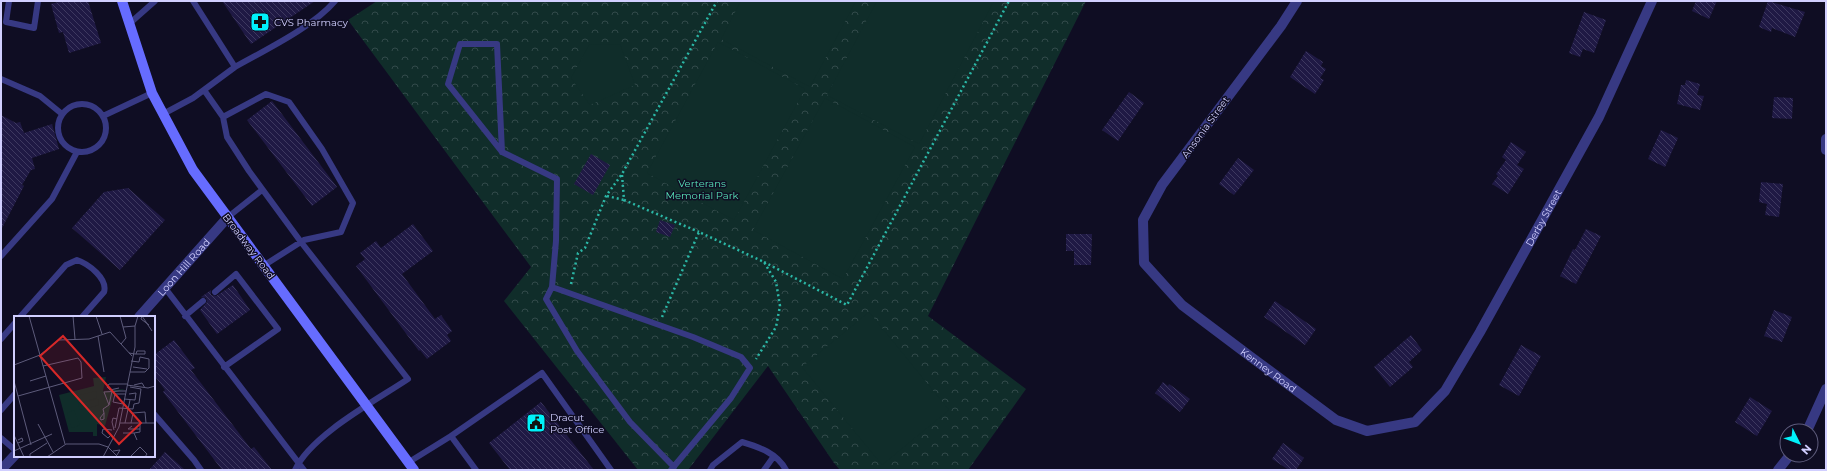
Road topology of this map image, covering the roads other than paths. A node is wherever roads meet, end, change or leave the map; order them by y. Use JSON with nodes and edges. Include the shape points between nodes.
{"nodes":[{"id":1,"x":9,"y":1,"type":"edge"},
{"id":2,"x":38,"y":1,"type":"edge"},
{"id":3,"x":122,"y":1,"type":"edge"},
{"id":4,"x":155,"y":1,"type":"edge"},
{"id":5,"x":193,"y":1,"type":"edge"},
{"id":6,"x":335,"y":1,"type":"edge"},
{"id":7,"x":1297,"y":1,"type":"edge"},
{"id":8,"x":1652,"y":1,"type":"edge"},
{"id":9,"x":129,"y":24,"type":"junction"},
{"id":10,"x":234,"y":67,"type":"junction"},
{"id":11,"x":1,"y":79,"type":"edge"},
{"id":12,"x":204,"y":90,"type":"junction"},
{"id":13,"x":152,"y":93,"type":"junction"},
{"id":14,"x":62,"y":114,"type":"junction"},
{"id":15,"x":163,"y":114,"type":"junction"},
{"id":16,"x":103,"y":116,"type":"junction"},
{"id":17,"x":223,"y":118,"type":"junction"},
{"id":18,"x":1826,"y":138,"type":"edge"},
{"id":19,"x":1826,"y":150,"type":"edge"},
{"id":20,"x":77,"y":152,"type":"junction"},
{"id":21,"x":502,"y":152,"type":"junction"},
{"id":22,"x":262,"y":190,"type":"junction"},
{"id":23,"x":228,"y":217,"type":"junction"},
{"id":24,"x":301,"y":242,"type":"junction"},
{"id":25,"x":1,"y":256,"type":"edge"},
{"id":26,"x":1144,"y":263,"type":"joint"},
{"id":27,"x":264,"y":266,"type":"junction"},
{"id":28,"x":552,"y":287,"type":"junction"},
{"id":29,"x":165,"y":288,"type":"junction"},
{"id":30,"x":215,"y":292,"type":"dead end"},
{"id":31,"x":203,"y":301,"type":"dead end"},
{"id":32,"x":21,"y":316,"type":"edge"},
{"id":33,"x":83,"y":316,"type":"edge"},
{"id":34,"x":140,"y":316,"type":"edge"},
{"id":35,"x":185,"y":316,"type":"junction"},
{"id":36,"x":14,"y":324,"type":"edge"},
{"id":37,"x":1,"y":339,"type":"edge"},
{"id":38,"x":224,"y":367,"type":"junction"},
{"id":39,"x":1826,"y":389,"type":"edge"},
{"id":40,"x":14,"y":395,"type":"edge"},
{"id":41,"x":368,"y":406,"type":"junction"},
{"id":42,"x":1,"y":410,"type":"edge"},
{"id":43,"x":155,"y":415,"type":"edge"},
{"id":44,"x":1415,"y":422,"type":"joint"},
{"id":45,"x":1811,"y":423,"type":"edge"},
{"id":46,"x":451,"y":436,"type":"junction"},
{"id":47,"x":1,"y":438,"type":"edge"},
{"id":48,"x":14,"y":449,"type":"edge"},
{"id":49,"x":14,"y":456,"type":"edge"},
{"id":50,"x":774,"y":456,"type":"junction"},
{"id":51,"x":298,"y":463,"type":"junction"},
{"id":52,"x":411,"y":466,"type":"edge"},
{"id":53,"x":672,"y":468,"type":"edge"},
{"id":54,"x":1,"y":470,"type":"edge"},
{"id":55,"x":201,"y":470,"type":"edge"},
{"id":56,"x":295,"y":470,"type":"edge"},
{"id":57,"x":304,"y":470,"type":"edge"},
{"id":58,"x":476,"y":470,"type":"edge"},
{"id":59,"x":611,"y":470,"type":"edge"},
{"id":60,"x":710,"y":470,"type":"edge"},
{"id":61,"x":764,"y":470,"type":"edge"},
{"id":62,"x":786,"y":470,"type":"edge"}],
"edges":[{"from":1,"to":2,"type":"lane","via":[[6,22],[34,28]]},
{"from":3,"to":9,"type":"main road","name":"Broadway Road"},
{"from":4,"to":9,"type":"lane"},
{"from":5,"to":10,"type":"lane"},
{"from":6,"to":10,"type":"lane","via":[[326,12]]},
{"from":7,"to":26,"type":"street","name":"Ansonia Street","via":[[1162,185],[1143,220]]},
{"from":8,"to":44,"type":"street","name":"Derby Street","via":[[1598,117],[1480,332],[1445,392]]},
{"from":9,"to":13,"type":"main road","name":"Broadway Road"},
{"from":10,"to":12,"type":"lane"},
{"from":11,"to":14,"type":"lane","via":[[40,96]]},
{"from":12,"to":15,"type":"lane"},
{"from":12,"to":17,"type":"lane"},
{"from":13,"to":15,"type":"main road","name":"Broadway Road"},
{"from":13,"to":16,"type":"lane"},
{"from":14,"to":16,"type":"lane","via":[[67,108],[83,104],[91,105]]},
{"from":14,"to":20,"type":"lane","via":[[58,122],[59,138]]},
{"from":15,"to":23,"type":"main road","name":"Broadway Road","via":[[193,170]]},
{"from":16,"to":20,"type":"lane","via":[[106,131],[104,139],[92,150]]},
{"from":17,"to":22,"type":"lane","via":[[227,137]]},
{"from":17,"to":24,"type":"lane","via":[[266,94],[289,102],[322,148],[353,203],[341,232]]},
{"from":18,"to":19,"type":"street"},
{"from":20,"to":25,"type":"lane","via":[[52,199]]},
{"from":21,"to":21,"type":"lane","via":[[497,44],[460,44],[448,84]]},
{"from":21,"to":28,"type":"lane","via":[[556,179],[556,241]]},
{"from":22,"to":23,"type":"lane"},
{"from":22,"to":24,"type":"lane"},
{"from":23,"to":27,"type":"main road","name":"Broadway Road"},
{"from":23,"to":29,"type":"street","name":"Loon Hill Road"},
{"from":24,"to":27,"type":"lane"},
{"from":24,"to":41,"type":"lane","via":[[408,379]]},
{"from":26,"to":44,"type":"street","name":"Kenney Road","via":[[1182,305],[1336,420],[1367,432]]},
{"from":27,"to":41,"type":"main road","name":"Broadway Road"},
{"from":28,"to":53,"type":"lane","via":[[546,299],[576,351],[630,422]]},
{"from":28,"to":53,"type":"lane","via":[[741,357],[750,368],[731,398]]},
{"from":29,"to":34,"type":"street","name":"Loon Hill Road"},
{"from":29,"to":35,"type":"lane"},
{"from":30,"to":38,"type":"lane","via":[[236,274],[278,329]]},
{"from":31,"to":35,"type":"lane"},
{"from":32,"to":33,"type":"lane","via":[[66,265],[77,260],[83,262],[104,281],[105,287],[104,292]]},
{"from":35,"to":38,"type":"lane"},
{"from":36,"to":37,"type":"lane"},
{"from":38,"to":51,"type":"lane"},
{"from":39,"to":45,"type":"street"},
{"from":40,"to":42,"type":"lane"},
{"from":41,"to":51,"type":"lane","via":[[325,434]]},
{"from":41,"to":52,"type":"main road","name":"Broadway Road"},
{"from":43,"to":55,"type":"lane"},
{"from":46,"to":52,"type":"lane"},
{"from":46,"to":58,"type":"lane"},
{"from":46,"to":59,"type":"lane","via":[[542,373]]},
{"from":47,"to":48,"type":"lane"},
{"from":49,"to":54,"type":"street"},
{"from":50,"to":60,"type":"lane","via":[[764,449],[742,442]]},
{"from":50,"to":61,"type":"lane"},
{"from":50,"to":62,"type":"lane"},
{"from":51,"to":56,"type":"lane"},
{"from":51,"to":57,"type":"lane"}]}
